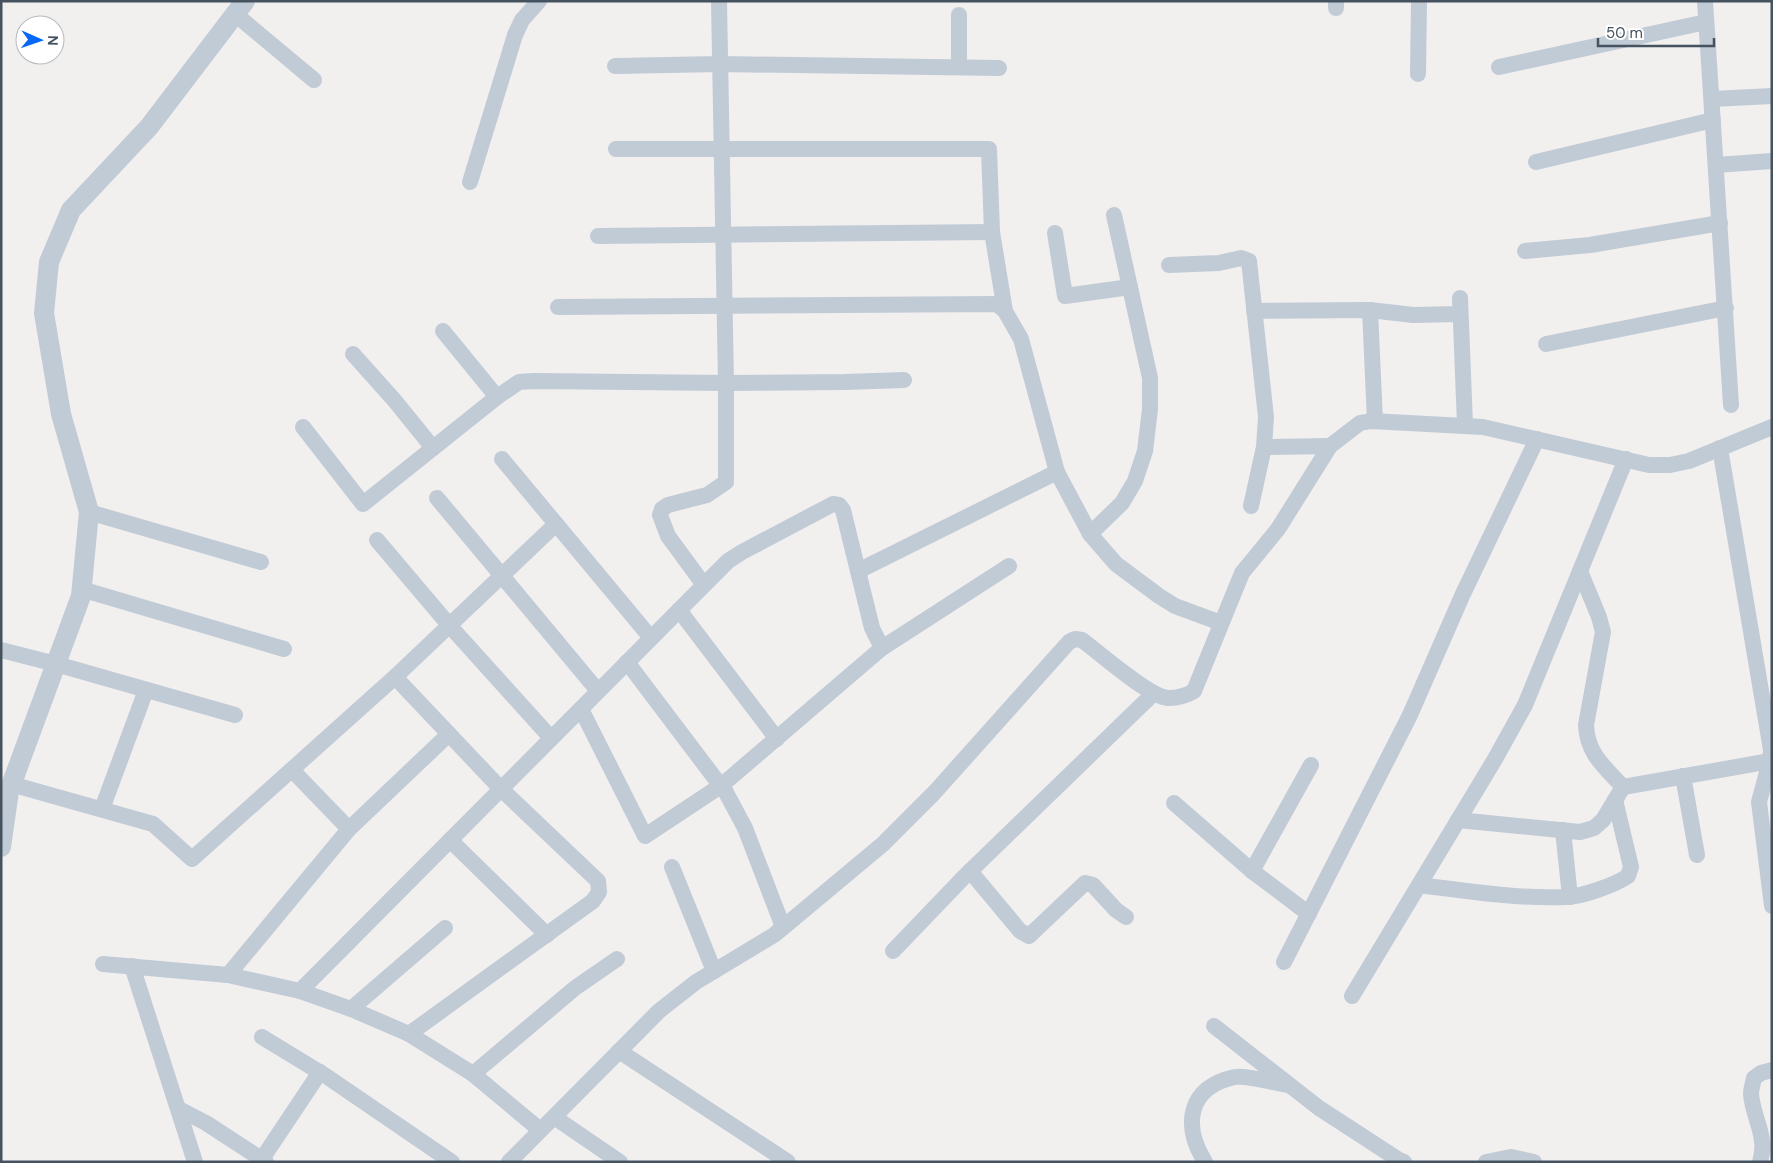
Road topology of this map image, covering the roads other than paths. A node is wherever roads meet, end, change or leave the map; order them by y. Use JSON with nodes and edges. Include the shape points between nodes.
{"nodes":[{"id":1,"x":539,"y":1,"type":"edge"},
{"id":2,"x":719,"y":1,"type":"edge"},
{"id":3,"x":1419,"y":1,"type":"edge"},
{"id":4,"x":1705,"y":1,"type":"edge"},
{"id":5,"x":240,"y":8,"type":"edge"},
{"id":6,"x":959,"y":15,"type":"dead end"},
{"id":7,"x":1706,"y":22,"type":"junction"},
{"id":8,"x":720,"y":64,"type":"junction"},
{"id":9,"x":615,"y":66,"type":"dead end"},
{"id":10,"x":959,"y":67,"type":"junction"},
{"id":11,"x":999,"y":68,"type":"dead end"},
{"id":12,"x":1499,"y":68,"type":"dead end"},
{"id":13,"x":1418,"y":74,"type":"dead end"},
{"id":14,"x":314,"y":80,"type":"dead end"},
{"id":15,"x":1772,"y":96,"type":"edge"},
{"id":16,"x":1712,"y":99,"type":"junction"},
{"id":17,"x":1713,"y":120,"type":"junction"},
{"id":18,"x":616,"y":149,"type":"dead end"},
{"id":19,"x":722,"y":149,"type":"junction"},
{"id":20,"x":1772,"y":161,"type":"edge"},
{"id":21,"x":1536,"y":162,"type":"dead end"},
{"id":22,"x":1716,"y":164,"type":"junction"},
{"id":23,"x":470,"y":182,"type":"dead end"},
{"id":24,"x":1114,"y":215,"type":"dead end"},
{"id":25,"x":1720,"y":223,"type":"junction"},
{"id":26,"x":992,"y":232,"type":"junction"},
{"id":27,"x":1055,"y":233,"type":"dead end"},
{"id":28,"x":724,"y":234,"type":"junction"},
{"id":29,"x":598,"y":236,"type":"dead end"},
{"id":30,"x":1525,"y":251,"type":"dead end"},
{"id":31,"x":1168,"y":265,"type":"dead end"},
{"id":32,"x":1130,"y":287,"type":"junction"},
{"id":33,"x":725,"y":306,"type":"junction"},
{"id":34,"x":558,"y":307,"type":"dead end"},
{"id":35,"x":1726,"y":308,"type":"junction"},
{"id":36,"x":1370,"y":310,"type":"junction"},
{"id":37,"x":1005,"y":311,"type":"junction"},
{"id":38,"x":1254,"y":311,"type":"junction"},
{"id":39,"x":443,"y":331,"type":"dead end"},
{"id":40,"x":1546,"y":344,"type":"dead end"},
{"id":41,"x":353,"y":354,"type":"dead end"},
{"id":42,"x":904,"y":380,"type":"dead end"},
{"id":43,"x":726,"y":383,"type":"junction"},
{"id":44,"x":497,"y":397,"type":"junction"},
{"id":45,"x":1732,"y":405,"type":"dead end"},
{"id":46,"x":1375,"y":421,"type":"junction"},
{"id":47,"x":1465,"y":425,"type":"junction"},
{"id":48,"x":303,"y":427,"type":"dead end"},
{"id":49,"x":1772,"y":427,"type":"edge"},
{"id":50,"x":1537,"y":439,"type":"junction"},
{"id":51,"x":1330,"y":446,"type":"junction"},
{"id":52,"x":1264,"y":447,"type":"junction"},
{"id":53,"x":433,"y":448,"type":"junction"},
{"id":54,"x":1720,"y":448,"type":"junction"},
{"id":55,"x":502,"y":459,"type":"dead end"},
{"id":56,"x":1626,"y":459,"type":"junction"},
{"id":57,"x":1057,"y":472,"type":"junction"},
{"id":58,"x":437,"y":498,"type":"dead end"},
{"id":59,"x":1251,"y":506,"type":"dead end"},
{"id":60,"x":89,"y":512,"type":"junction"},
{"id":61,"x":556,"y":524,"type":"junction"},
{"id":62,"x":1090,"y":534,"type":"junction"},
{"id":63,"x":377,"y":540,"type":"dead end"},
{"id":64,"x":261,"y":562,"type":"dead end"},
{"id":65,"x":1009,"y":566,"type":"dead end"},
{"id":66,"x":858,"y":571,"type":"junction"},
{"id":67,"x":1580,"y":571,"type":"junction"},
{"id":68,"x":502,"y":576,"type":"junction"},
{"id":69,"x":704,"y":585,"type":"junction"},
{"id":70,"x":81,"y":589,"type":"junction"},
{"id":71,"x":679,"y":610,"type":"junction"},
{"id":72,"x":1221,"y":623,"type":"junction"},
{"id":73,"x":449,"y":625,"type":"junction"},
{"id":74,"x":651,"y":638,"type":"junction"},
{"id":75,"x":882,"y":648,"type":"junction"},
{"id":76,"x":284,"y":649,"type":"dead end"},
{"id":77,"x":1,"y":650,"type":"edge"},
{"id":78,"x":627,"y":662,"type":"junction"},
{"id":79,"x":56,"y":664,"type":"junction"},
{"id":80,"x":395,"y":677,"type":"junction"},
{"id":81,"x":1766,"y":684,"type":"edge"},
{"id":82,"x":146,"y":690,"type":"junction"},
{"id":83,"x":598,"y":691,"type":"junction"},
{"id":84,"x":1153,"y":694,"type":"junction"},
{"id":85,"x":581,"y":709,"type":"junction"},
{"id":86,"x":235,"y":715,"type":"dead end"},
{"id":87,"x":449,"y":734,"type":"junction"},
{"id":88,"x":551,"y":738,"type":"junction"},
{"id":89,"x":777,"y":739,"type":"junction"},
{"id":90,"x":1770,"y":761,"type":"junction"},
{"id":91,"x":1311,"y":765,"type":"dead end"},
{"id":92,"x":292,"y":770,"type":"junction"},
{"id":93,"x":1683,"y":776,"type":"junction"},
{"id":94,"x":722,"y":785,"type":"junction"},
{"id":95,"x":501,"y":789,"type":"junction"},
{"id":96,"x":7,"y":794,"type":"edge"},
{"id":97,"x":1619,"y":794,"type":"junction"},
{"id":98,"x":1765,"y":801,"type":"edge"},
{"id":99,"x":1174,"y":803,"type":"dead end"},
{"id":100,"x":102,"y":809,"type":"junction"},
{"id":101,"x":1458,"y":820,"type":"junction"},
{"id":102,"x":348,"y":829,"type":"junction"},
{"id":103,"x":1563,"y":830,"type":"junction"},
{"id":104,"x":450,"y":840,"type":"junction"},
{"id":105,"x":1,"y":846,"type":"edge"},
{"id":106,"x":1697,"y":855,"type":"dead end"},
{"id":107,"x":672,"y":867,"type":"dead end"},
{"id":108,"x":970,"y":871,"type":"junction"},
{"id":109,"x":1252,"y":871,"type":"junction"},
{"id":110,"x":1419,"y":885,"type":"junction"},
{"id":111,"x":1570,"y":897,"type":"junction"},
{"id":112,"x":1772,"y":906,"type":"edge"},
{"id":113,"x":1309,"y":914,"type":"junction"},
{"id":114,"x":1126,"y":917,"type":"dead end"},
{"id":115,"x":784,"y":927,"type":"junction"},
{"id":116,"x":445,"y":928,"type":"dead end"},
{"id":117,"x":547,"y":935,"type":"junction"},
{"id":118,"x":893,"y":950,"type":"dead end"},
{"id":119,"x":617,"y":959,"type":"dead end"},
{"id":120,"x":1284,"y":962,"type":"dead end"},
{"id":121,"x":103,"y":964,"type":"dead end"},
{"id":122,"x":132,"y":966,"type":"junction"},
{"id":123,"x":714,"y":971,"type":"junction"},
{"id":124,"x":228,"y":975,"type":"junction"},
{"id":125,"x":300,"y":991,"type":"junction"},
{"id":126,"x":1352,"y":996,"type":"dead end"},
{"id":127,"x":350,"y":1009,"type":"junction"},
{"id":128,"x":1214,"y":1026,"type":"dead end"},
{"id":129,"x":410,"y":1034,"type":"junction"},
{"id":130,"x":262,"y":1037,"type":"dead end"},
{"id":131,"x":619,"y":1051,"type":"junction"},
{"id":132,"x":1772,"y":1070,"type":"edge"},
{"id":133,"x":320,"y":1072,"type":"junction"},
{"id":134,"x":473,"y":1074,"type":"junction"},
{"id":135,"x":1290,"y":1085,"type":"junction"},
{"id":136,"x":179,"y":1109,"type":"junction"},
{"id":137,"x":554,"y":1117,"type":"junction"},
{"id":138,"x":540,"y":1130,"type":"junction"},
{"id":139,"x":264,"y":1160,"type":"edge"},
{"id":140,"x":196,"y":1162,"type":"edge"},
{"id":141,"x":452,"y":1162,"type":"edge"},
{"id":142,"x":509,"y":1162,"type":"edge"},
{"id":143,"x":620,"y":1162,"type":"edge"},
{"id":144,"x":788,"y":1162,"type":"edge"},
{"id":145,"x":1205,"y":1162,"type":"edge"},
{"id":146,"x":1404,"y":1162,"type":"edge"},
{"id":147,"x":1486,"y":1162,"type":"edge"},
{"id":148,"x":1534,"y":1162,"type":"edge"},
{"id":149,"x":1760,"y":1162,"type":"edge"}],
"edges":[{"from":1,"to":23,"type":"street","via":[[522,20],[515,35]]},
{"from":2,"to":8,"type":"street"},
{"from":3,"to":13,"type":"street"},
{"from":4,"to":7,"type":"street"},
{"from":5,"to":14,"type":"street"},
{"from":5,"to":60,"type":"street","via":[[149,127],[71,210],[49,262],[44,313],[61,414]]},
{"from":6,"to":10,"type":"street"},
{"from":7,"to":12,"type":"street"},
{"from":7,"to":16,"type":"street"},
{"from":8,"to":9,"type":"street"},
{"from":8,"to":10,"type":"street"},
{"from":8,"to":19,"type":"street"},
{"from":10,"to":11,"type":"street"},
{"from":15,"to":16,"type":"street"},
{"from":16,"to":17,"type":"street"},
{"from":17,"to":21,"type":"street"},
{"from":17,"to":22,"type":"street"},
{"from":18,"to":19,"type":"street"},
{"from":19,"to":26,"type":"street","via":[[989,150]]},
{"from":19,"to":28,"type":"street"},
{"from":20,"to":22,"type":"street"},
{"from":22,"to":25,"type":"street"},
{"from":24,"to":32,"type":"street"},
{"from":25,"to":30,"type":"street","via":[[1590,245]]},
{"from":25,"to":35,"type":"street"},
{"from":26,"to":28,"type":"street"},
{"from":26,"to":37,"type":"street"},
{"from":27,"to":32,"type":"street","via":[[1065,296]]},
{"from":28,"to":29,"type":"street"},
{"from":28,"to":33,"type":"street"},
{"from":31,"to":38,"type":"street","via":[[1219,263],[1241,258],[1249,261]]},
{"from":32,"to":62,"type":"street","via":[[1150,378],[1145,450],[1135,481],[1122,503]]},
{"from":33,"to":34,"type":"street"},
{"from":33,"to":37,"type":"street","via":[[997,304]]},
{"from":33,"to":43,"type":"street"},
{"from":35,"to":40,"type":"street"},
{"from":35,"to":45,"type":"street"},
{"from":36,"to":38,"type":"street"},
{"from":36,"to":46,"type":"street"},
{"from":36,"to":47,"type":"street","via":[[1413,315],[1460,306]]},
{"from":37,"to":57,"type":"street","via":[[1021,338]]},
{"from":38,"to":52,"type":"street","via":[[1266,417]]},
{"from":39,"to":44,"type":"street"},
{"from":41,"to":53,"type":"street"},
{"from":42,"to":43,"type":"street"},
{"from":43,"to":44,"type":"street","via":[[534,381],[519,382]]},
{"from":43,"to":69,"type":"street","via":[[726,482],[706,495],[668,506],[660,515],[668,536]]},
{"from":44,"to":53,"type":"street"},
{"from":46,"to":47,"type":"street"},
{"from":46,"to":51,"type":"street","via":[[1360,423]]},
{"from":47,"to":50,"type":"street"},
{"from":48,"to":53,"type":"street","via":[[363,504]]},
{"from":49,"to":54,"type":"street"},
{"from":50,"to":56,"type":"street"},
{"from":50,"to":113,"type":"street","via":[[1462,596],[1410,715]]},
{"from":51,"to":52,"type":"street"},
{"from":51,"to":72,"type":"street","via":[[1278,529],[1242,573]]},
{"from":52,"to":59,"type":"street"},
{"from":54,"to":56,"type":"street","via":[[1670,465]]},
{"from":54,"to":81,"type":"street"},
{"from":55,"to":61,"type":"street"},
{"from":56,"to":67,"type":"street"},
{"from":57,"to":62,"type":"street"},
{"from":57,"to":66,"type":"street"},
{"from":58,"to":68,"type":"street"},
{"from":60,"to":64,"type":"street"},
{"from":60,"to":70,"type":"street"},
{"from":61,"to":68,"type":"street"},
{"from":61,"to":74,"type":"street"},
{"from":62,"to":72,"type":"street","via":[[1116,564],[1159,596],[1175,606]]},
{"from":63,"to":73,"type":"street"},
{"from":65,"to":75,"type":"street"},
{"from":66,"to":69,"type":"street","via":[[843,510],[833,504],[742,552]]},
{"from":66,"to":75,"type":"street","via":[[872,628]]},
{"from":67,"to":97,"type":"street","via":[[1600,617],[1602,632],[1586,738]]},
{"from":67,"to":101,"type":"street","via":[[1525,705]]},
{"from":68,"to":73,"type":"street"},
{"from":68,"to":83,"type":"street"},
{"from":69,"to":71,"type":"street"},
{"from":70,"to":76,"type":"street"},
{"from":70,"to":79,"type":"street"},
{"from":71,"to":74,"type":"street"},
{"from":71,"to":89,"type":"street"},
{"from":72,"to":84,"type":"street","via":[[1194,690],[1185,696],[1167,698]]},
{"from":73,"to":80,"type":"street"},
{"from":73,"to":88,"type":"street"},
{"from":74,"to":78,"type":"street"},
{"from":75,"to":89,"type":"street"},
{"from":77,"to":79,"type":"street"},
{"from":78,"to":83,"type":"street"},
{"from":78,"to":94,"type":"street"},
{"from":79,"to":82,"type":"street"},
{"from":79,"to":96,"type":"street"},
{"from":80,"to":87,"type":"street"},
{"from":80,"to":92,"type":"street"},
{"from":81,"to":90,"type":"street"},
{"from":82,"to":86,"type":"street"},
{"from":82,"to":100,"type":"street"},
{"from":83,"to":85,"type":"street"},
{"from":84,"to":108,"type":"street"},
{"from":84,"to":115,"type":"street","via":[[1082,640],[1069,642],[884,844]]},
{"from":85,"to":88,"type":"street"},
{"from":85,"to":94,"type":"street","via":[[645,836]]},
{"from":87,"to":95,"type":"street"},
{"from":87,"to":102,"type":"street"},
{"from":88,"to":95,"type":"street"},
{"from":89,"to":94,"type":"street"},
{"from":90,"to":93,"type":"street"},
{"from":90,"to":98,"type":"street"},
{"from":91,"to":109,"type":"street"},
{"from":92,"to":100,"type":"street","via":[[192,859],[153,824]]},
{"from":92,"to":102,"type":"street"},
{"from":93,"to":97,"type":"street"},
{"from":93,"to":106,"type":"street"},
{"from":94,"to":115,"type":"street","via":[[744,828]]},
{"from":95,"to":104,"type":"street"},
{"from":95,"to":117,"type":"street","via":[[598,881],[600,892],[594,901]]},
{"from":96,"to":100,"type":"street"},
{"from":96,"to":105,"type":"street"},
{"from":97,"to":103,"type":"street","via":[[1603,820],[1594,828],[1580,832]]},
{"from":97,"to":111,"type":"street","via":[[1631,867],[1628,876],[1610,886]]},
{"from":98,"to":112,"type":"street"},
{"from":99,"to":109,"type":"street"},
{"from":101,"to":103,"type":"street"},
{"from":101,"to":110,"type":"street"},
{"from":102,"to":124,"type":"street"},
{"from":103,"to":111,"type":"street"},
{"from":104,"to":117,"type":"street"},
{"from":104,"to":125,"type":"street"},
{"from":107,"to":123,"type":"street"},
{"from":108,"to":114,"type":"street","via":[[1020,931],[1029,936],[1084,883],[1094,885]]},
{"from":108,"to":118,"type":"street"},
{"from":109,"to":113,"type":"street"},
{"from":110,"to":111,"type":"street","via":[[1499,895]]},
{"from":110,"to":126,"type":"street"},
{"from":113,"to":120,"type":"street"},
{"from":115,"to":123,"type":"street"},
{"from":116,"to":127,"type":"street"},
{"from":117,"to":129,"type":"street"},
{"from":119,"to":134,"type":"street","via":[[574,988]]},
{"from":121,"to":122,"type":"street"},
{"from":122,"to":124,"type":"street"},
{"from":122,"to":136,"type":"street"},
{"from":123,"to":131,"type":"street","via":[[659,1010]]},
{"from":124,"to":125,"type":"street"},
{"from":125,"to":127,"type":"street"},
{"from":127,"to":129,"type":"street"},
{"from":128,"to":135,"type":"street"},
{"from":129,"to":134,"type":"street"},
{"from":130,"to":133,"type":"street"},
{"from":131,"to":137,"type":"street"},
{"from":131,"to":144,"type":"street"},
{"from":132,"to":149,"type":"street","via":[[1754,1078],[1751,1094],[1763,1140]]},
{"from":133,"to":139,"type":"street"},
{"from":133,"to":141,"type":"street"},
{"from":134,"to":138,"type":"street"},
{"from":135,"to":145,"type":"street","via":[[1237,1077],[1208,1087],[1196,1105],[1191,1122],[1196,1146]]},
{"from":135,"to":146,"type":"street"},
{"from":136,"to":139,"type":"street"},
{"from":136,"to":140,"type":"street"},
{"from":137,"to":138,"type":"street"},
{"from":137,"to":143,"type":"street"},
{"from":138,"to":142,"type":"street"},
{"from":147,"to":148,"type":"street","via":[[1511,1157]]}]}
